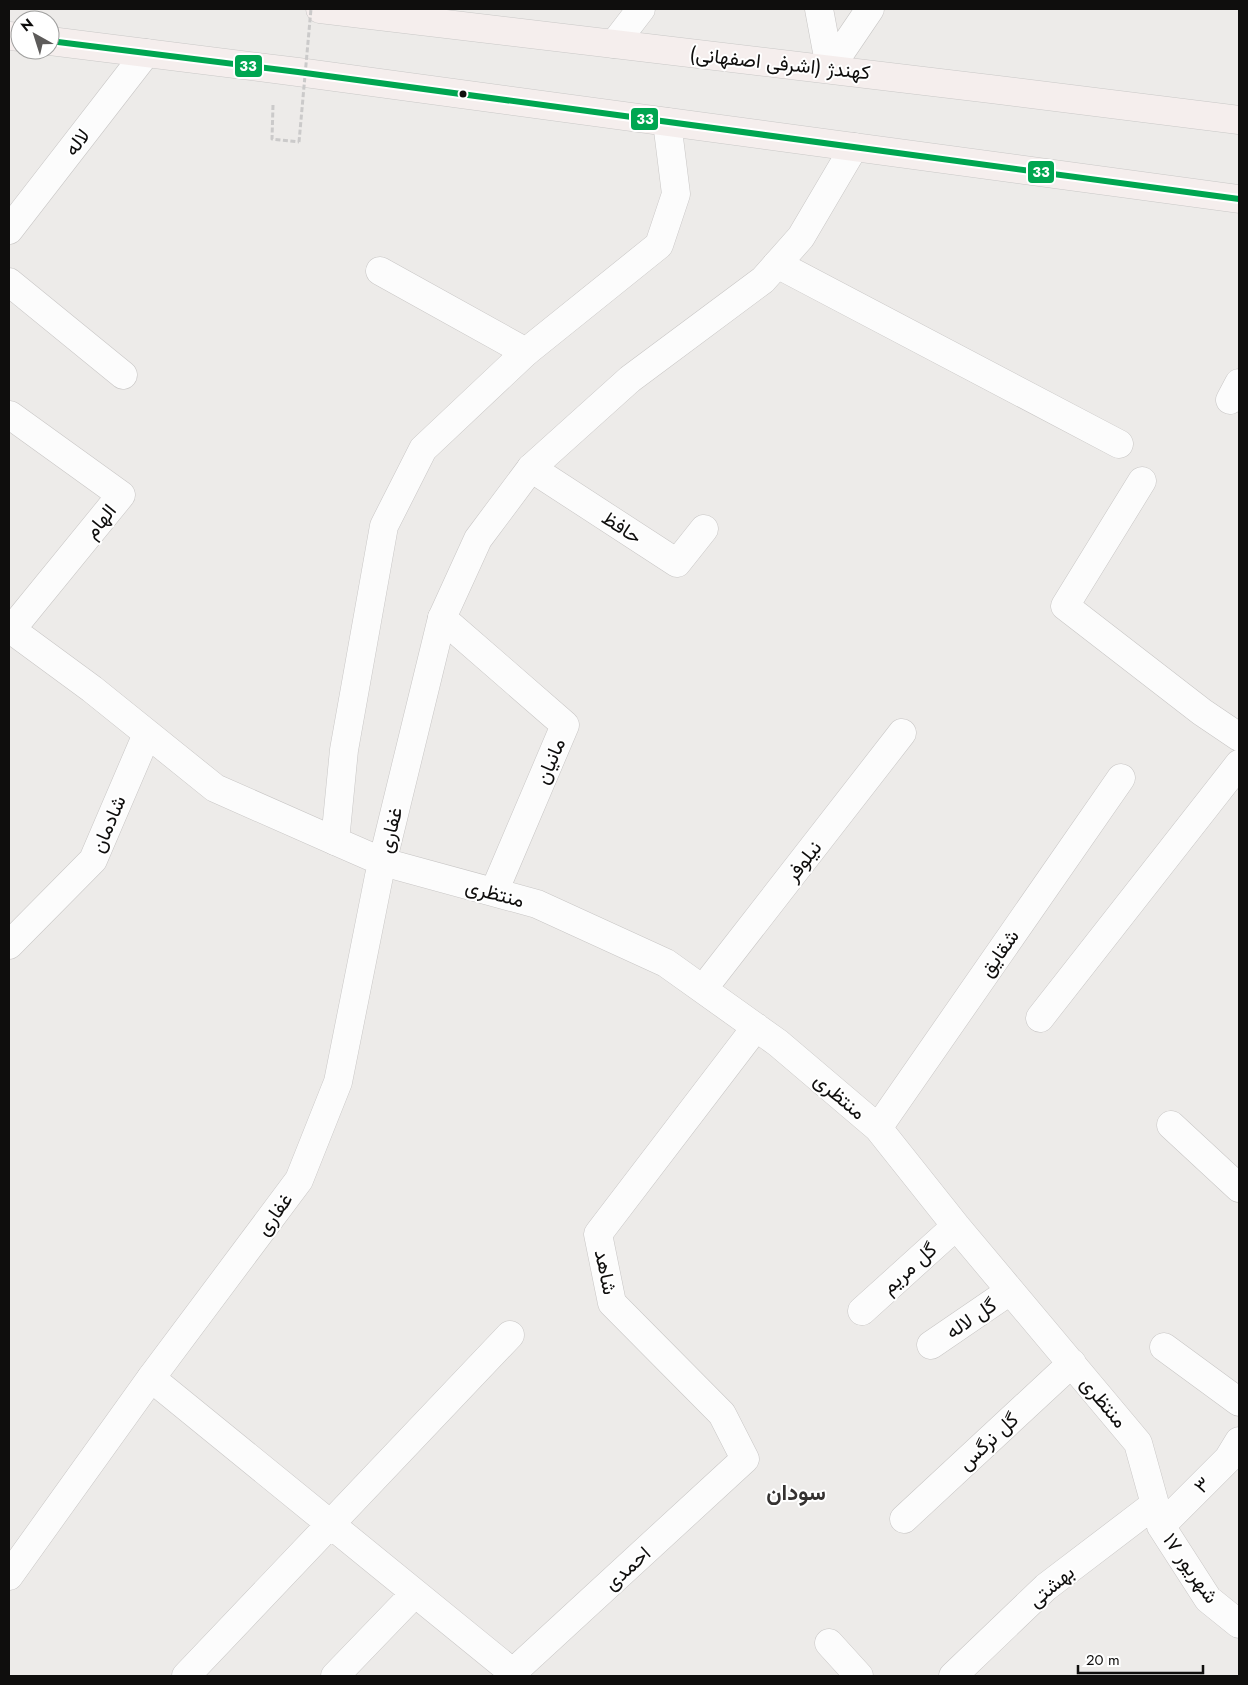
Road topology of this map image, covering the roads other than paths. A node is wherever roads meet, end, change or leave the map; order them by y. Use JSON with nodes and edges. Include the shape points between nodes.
{"nodes":[{"id":1,"x":320,"y":9,"type":"edge"},
{"id":2,"x":640,"y":9,"type":"edge"},
{"id":3,"x":819,"y":9,"type":"edge"},
{"id":4,"x":870,"y":9,"type":"edge"},
{"id":5,"x":60,"y":42,"type":"edge"},
{"id":6,"x":614,"y":44,"type":"junction"},
{"id":7,"x":146,"y":53,"type":"junction"},
{"id":8,"x":830,"y":68,"type":"junction"},
{"id":9,"x":1239,"y":120,"type":"edge"},
{"id":10,"x":667,"y":122,"type":"junction"},
{"id":11,"x":854,"y":147,"type":"junction"},
{"id":12,"x":1239,"y":200,"type":"edge"},
{"id":13,"x":9,"y":230,"type":"edge"},
{"id":14,"x":777,"y":264,"type":"junction"},
{"id":15,"x":380,"y":271,"type":"dead end"},
{"id":16,"x":9,"y":282,"type":"edge"},
{"id":17,"x":526,"y":352,"type":"junction"},
{"id":18,"x":123,"y":374,"type":"dead end"},
{"id":19,"x":10,"y":415,"type":"edge"},
{"id":20,"x":1119,"y":444,"type":"dead end"},
{"id":21,"x":531,"y":468,"type":"junction"},
{"id":22,"x":1142,"y":480,"type":"dead end"},
{"id":23,"x":704,"y":528,"type":"dead end"},
{"id":24,"x":442,"y":618,"type":"junction"},
{"id":25,"x":10,"y":629,"type":"edge"},
{"id":26,"x":902,"y":733,"type":"dead end"},
{"id":27,"x":147,"y":734,"type":"junction"},
{"id":28,"x":1239,"y":737,"type":"edge"},
{"id":29,"x":1239,"y":764,"type":"edge"},
{"id":30,"x":1121,"y":778,"type":"dead end"},
{"id":31,"x":335,"y":841,"type":"junction"},
{"id":32,"x":382,"y":862,"type":"junction"},
{"id":33,"x":494,"y":892,"type":"junction"},
{"id":34,"x":11,"y":938,"type":"edge"},
{"id":35,"x":703,"y":989,"type":"junction"},
{"id":36,"x":1040,"y":1018,"type":"dead end"},
{"id":37,"x":756,"y":1027,"type":"junction"},
{"id":38,"x":1171,"y":1124,"type":"dead end"},
{"id":39,"x":878,"y":1128,"type":"junction"},
{"id":40,"x":1239,"y":1188,"type":"edge"},
{"id":41,"x":956,"y":1226,"type":"junction"},
{"id":42,"x":1010,"y":1291,"type":"junction"},
{"id":43,"x":862,"y":1311,"type":"dead end"},
{"id":44,"x":510,"y":1335,"type":"dead end"},
{"id":45,"x":931,"y":1345,"type":"dead end"},
{"id":46,"x":1164,"y":1347,"type":"dead end"},
{"id":47,"x":1072,"y":1363,"type":"junction"},
{"id":48,"x":151,"y":1378,"type":"junction"},
{"id":49,"x":1239,"y":1402,"type":"edge"},
{"id":50,"x":1239,"y":1441,"type":"edge"},
{"id":51,"x":745,"y":1460,"type":"joint"},
{"id":52,"x":1158,"y":1515,"type":"junction"},
{"id":53,"x":904,"y":1519,"type":"dead end"},
{"id":54,"x":331,"y":1525,"type":"junction"},
{"id":55,"x":9,"y":1576,"type":"edge"},
{"id":56,"x":415,"y":1593,"type":"junction"},
{"id":57,"x":1239,"y":1624,"type":"edge"},
{"id":58,"x":829,"y":1643,"type":"dead end"},
{"id":59,"x":511,"y":1674,"type":"edge"},
{"id":60,"x":186,"y":1676,"type":"edge"},
{"id":61,"x":336,"y":1676,"type":"edge"},
{"id":62,"x":860,"y":1676,"type":"edge"},
{"id":63,"x":953,"y":1676,"type":"edge"}],
"edges":[{"from":1,"to":6,"type":"main road","name":"کهندژ (اشرفی اصفهانی)"},
{"from":2,"to":6,"type":"street"},
{"from":3,"to":8,"type":"street"},
{"from":4,"to":8,"type":"street"},
{"from":5,"to":7,"type":"main road"},
{"from":6,"to":8,"type":"main road","name":"کهندژ (اشرفی اصفهانی)"},
{"from":7,"to":10,"type":"main road"},
{"from":7,"to":13,"type":"street","name":"لاله"},
{"from":8,"to":9,"type":"main road","name":"کهندژ (اشرفی اصفهانی)"},
{"from":10,"to":11,"type":"main road"},
{"from":10,"to":17,"type":"street","via":[[676,194],[659,245]]},
{"from":11,"to":12,"type":"main road"},
{"from":11,"to":14,"type":"street","name":"غفاری","via":[[801,237]]},
{"from":14,"to":20,"type":"street"},
{"from":14,"to":21,"type":"street","name":"غفاری","via":[[762,280],[630,379]]},
{"from":15,"to":17,"type":"street"},
{"from":16,"to":18,"type":"street"},
{"from":17,"to":31,"type":"street","via":[[423,449],[384,526],[344,750]]},
{"from":19,"to":25,"type":"street","name":"الهام","via":[[121,495]]},
{"from":21,"to":23,"type":"street","name":"حافظ","via":[[677,563]]},
{"from":21,"to":24,"type":"street","name":"غفاری","via":[[478,539]]},
{"from":22,"to":28,"type":"street","via":[[1065,606]]},
{"from":24,"to":32,"type":"street","name":"غفاری"},
{"from":24,"to":33,"type":"street","name":"مانیان","via":[[566,725]]},
{"from":25,"to":27,"type":"street","name":"منتظری"},
{"from":26,"to":35,"type":"street","name":"نیلوفر"},
{"from":27,"to":31,"type":"street","name":"منتظری","via":[[215,788]]},
{"from":27,"to":34,"type":"street","name":"شادمان","via":[[92,860]]},
{"from":29,"to":36,"type":"street"},
{"from":30,"to":39,"type":"street","name":"شقایق"},
{"from":31,"to":32,"type":"street","name":"منتظری"},
{"from":32,"to":33,"type":"street","name":"منتظری"},
{"from":32,"to":48,"type":"street","name":"غفاری","via":[[338,1082],[299,1180]]},
{"from":33,"to":35,"type":"street","name":"منتظری","via":[[537,904],[666,963]]},
{"from":35,"to":37,"type":"street","name":"منتظری"},
{"from":37,"to":39,"type":"street","name":"منتظری"},
{"from":37,"to":51,"type":"street","name":"شاهد","via":[[598,1234],[612,1303],[722,1414]]},
{"from":38,"to":40,"type":"street"},
{"from":39,"to":41,"type":"street","name":"منتظری"},
{"from":41,"to":42,"type":"street","name":"منتظری"},
{"from":41,"to":43,"type":"street","name":"گل مریم"},
{"from":42,"to":45,"type":"street","name":"گل لاله"},
{"from":42,"to":47,"type":"street","name":"منتظری"},
{"from":44,"to":54,"type":"street"},
{"from":46,"to":49,"type":"street"},
{"from":47,"to":52,"type":"street","name":"منتظری","via":[[1138,1443]]},
{"from":47,"to":53,"type":"street","name":"گل نرگس"},
{"from":48,"to":54,"type":"street"},
{"from":48,"to":55,"type":"street","name":"غفاری"},
{"from":50,"to":52,"type":"street","name":"۳","via":[[1228,1459]]},
{"from":51,"to":59,"type":"street","name":"احمدی"},
{"from":52,"to":57,"type":"street","name":"۱۷ شهریور","via":[[1208,1600]]},
{"from":52,"to":63,"type":"street","name":"بهشتی","via":[[1046,1587]]},
{"from":54,"to":56,"type":"street"},
{"from":54,"to":60,"type":"street"},
{"from":56,"to":59,"type":"street"},
{"from":56,"to":61,"type":"street"},
{"from":58,"to":62,"type":"street"}]}
